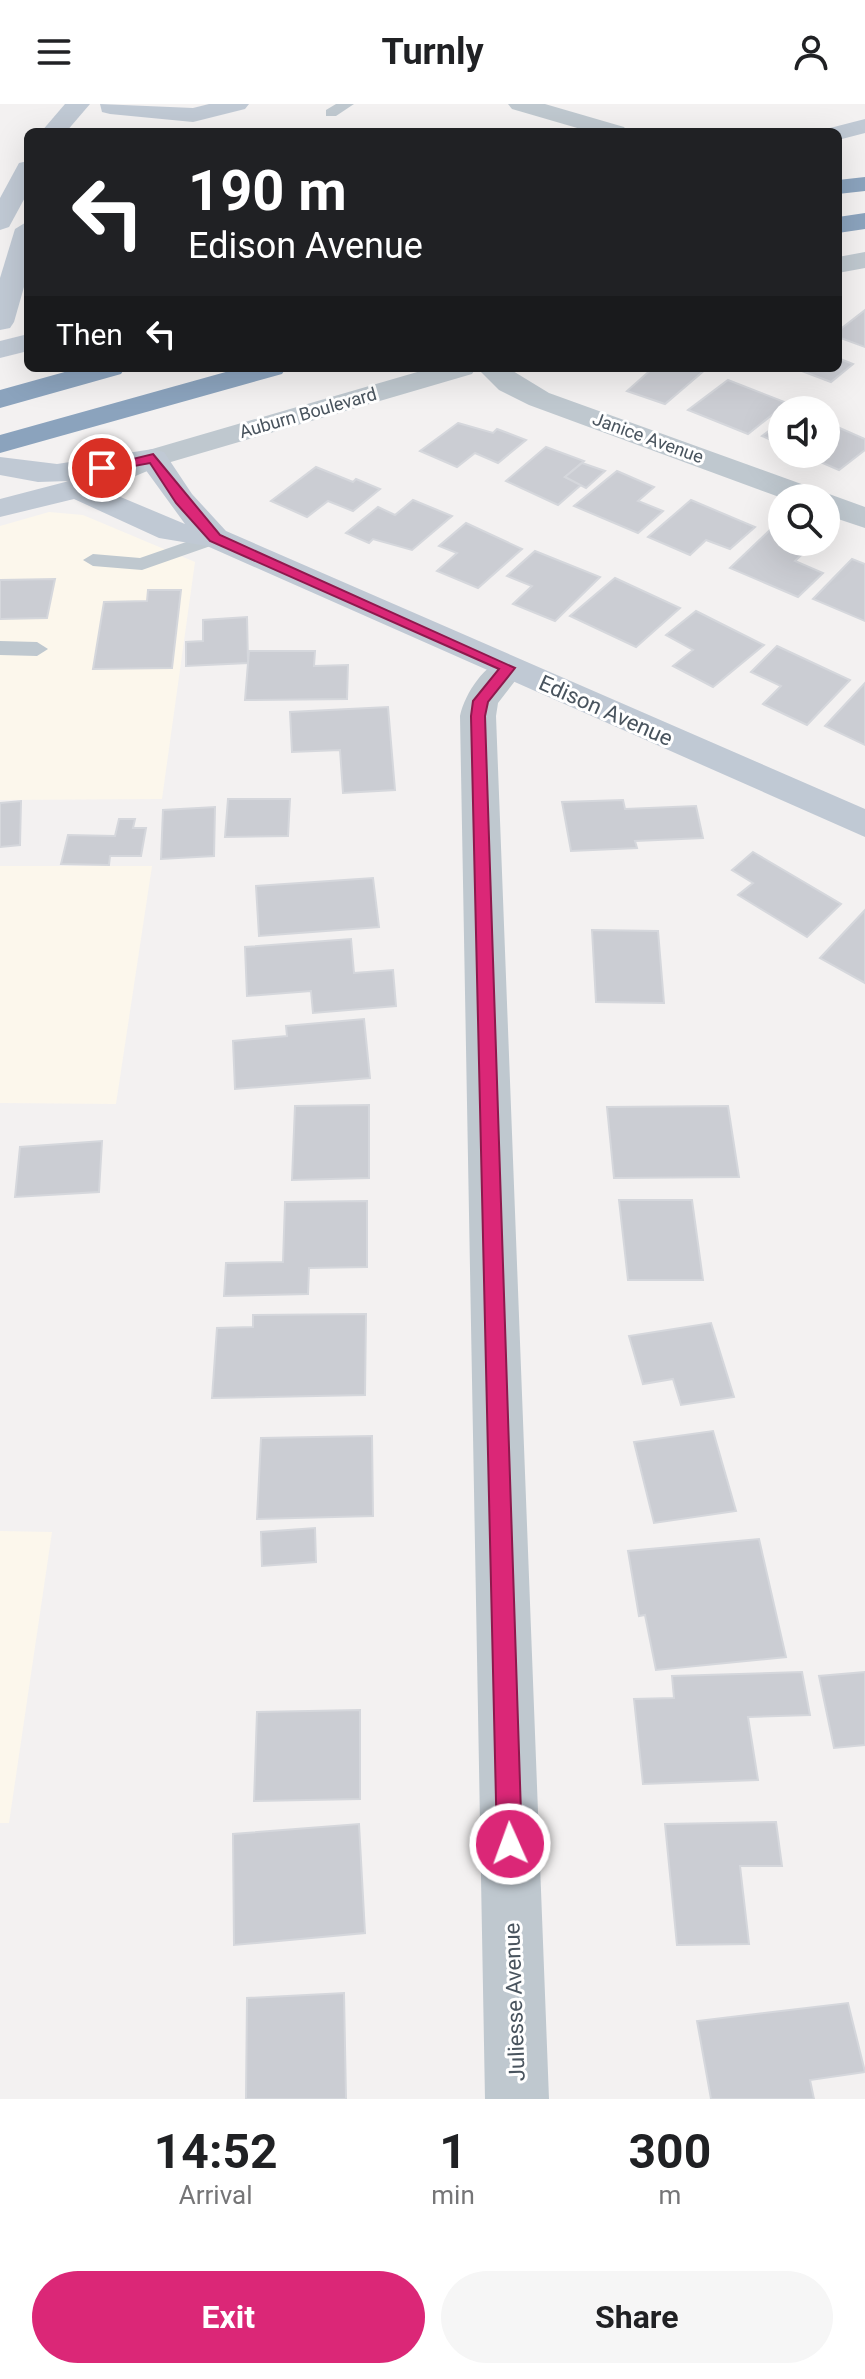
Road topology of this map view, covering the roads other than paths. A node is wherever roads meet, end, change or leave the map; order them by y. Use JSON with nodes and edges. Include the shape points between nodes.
{"nodes":[{"id":1,"x":77,"y":104,"type":"edge"},
{"id":2,"x":237,"y":104,"type":"edge"},
{"id":3,"x":347,"y":104,"type":"edge"},
{"id":4,"x":520,"y":104,"type":"edge"},
{"id":5,"x":111,"y":106,"type":"edge"},
{"id":6,"x":331,"y":113,"type":"dead end"},
{"id":7,"x":865,"y":126,"type":"edge"},
{"id":8,"x":92,"y":127,"type":"dead end"},
{"id":9,"x":56,"y":128,"type":"edge"},
{"id":10,"x":602,"y":128,"type":"edge"},
{"id":11,"x":842,"y":132,"type":"edge"},
{"id":12,"x":24,"y":172,"type":"edge"},
{"id":13,"x":865,"y":184,"type":"edge"},
{"id":14,"x":842,"y":187,"type":"edge"},
{"id":15,"x":6,"y":192,"type":"edge"},
{"id":16,"x":865,"y":221,"type":"edge"},
{"id":17,"x":0,"y":222,"type":"edge"},
{"id":18,"x":842,"y":224,"type":"edge"},
{"id":19,"x":24,"y":260,"type":"edge"},
{"id":20,"x":865,"y":260,"type":"edge"},
{"id":21,"x":842,"y":264,"type":"edge"},
{"id":22,"x":19,"y":299,"type":"edge"},
{"id":23,"x":0,"y":322,"type":"edge"},
{"id":24,"x":24,"y":343,"type":"edge"},
{"id":25,"x":0,"y":350,"type":"edge"},
{"id":26,"x":97,"y":372,"type":"edge"},
{"id":27,"x":258,"y":372,"type":"edge"},
{"id":28,"x":448,"y":372,"type":"edge"},
{"id":29,"x":496,"y":372,"type":"edge"},
{"id":30,"x":0,"y":399,"type":"edge"},
{"id":31,"x":0,"y":444,"type":"edge"},
{"id":32,"x":153,"y":458,"type":"junction"},
{"id":33,"x":0,"y":466,"type":"edge"},
{"id":34,"x":773,"y":484,"type":"edge"},
{"id":35,"x":77,"y":489,"type":"junction"},
{"id":36,"x":0,"y":508,"type":"edge"},
{"id":37,"x":840,"y":509,"type":"edge"},
{"id":38,"x":865,"y":518,"type":"edge"},
{"id":39,"x":215,"y":538,"type":"junction"},
{"id":40,"x":93,"y":560,"type":"dead end"},
{"id":41,"x":0,"y":648,"type":"edge"},
{"id":42,"x":37,"y":649,"type":"dead end"},
{"id":43,"x":508,"y":668,"type":"junction"},
{"id":44,"x":865,"y":824,"type":"edge"},
{"id":45,"x":517,"y":2099,"type":"edge"}],
"edges":[{"from":1,"to":9,"type":"street"},
{"from":2,"to":5,"type":"street","via":[[193,115]]},
{"from":3,"to":6,"type":"lane"},
{"from":4,"to":10,"type":"street"},
{"from":5,"to":8,"type":"street"},
{"from":7,"to":11,"type":"street"},
{"from":12,"to":15,"type":"street"},
{"from":13,"to":14,"type":"highway"},
{"from":15,"to":17,"type":"street"},
{"from":16,"to":18,"type":"highway"},
{"from":19,"to":22,"type":"street"},
{"from":20,"to":21,"type":"street"},
{"from":22,"to":23,"type":"street"},
{"from":24,"to":25,"type":"street"},
{"from":26,"to":30,"type":"highway"},
{"from":27,"to":31,"type":"highway"},
{"from":28,"to":32,"type":"street","name":"Auburn Boulevard"},
{"from":29,"to":34,"type":"street","name":"Janice Avenue","via":[[539,399]]},
{"from":32,"to":33,"type":"street","name":"Auburn Boulevard","via":[[55,473]]},
{"from":32,"to":35,"type":"street","name":"Auburn Boulevard"},
{"from":32,"to":39,"type":"street","name":"Edison Avenue"},
{"from":35,"to":36,"type":"street","name":"Auburn Boulevard"},
{"from":35,"to":39,"type":"street","name":"Edison Avenue","via":[[170,531]]},
{"from":37,"to":38,"type":"street"},
{"from":39,"to":40,"type":"lane","via":[[142,564]]},
{"from":39,"to":43,"type":"street","name":"Edison Avenue"},
{"from":41,"to":42,"type":"lane"},
{"from":43,"to":44,"type":"street","name":"Edison Avenue"},
{"from":43,"to":45,"type":"street","name":"Juliesse Avenue","via":[[481,701],[478,716]]}]}
